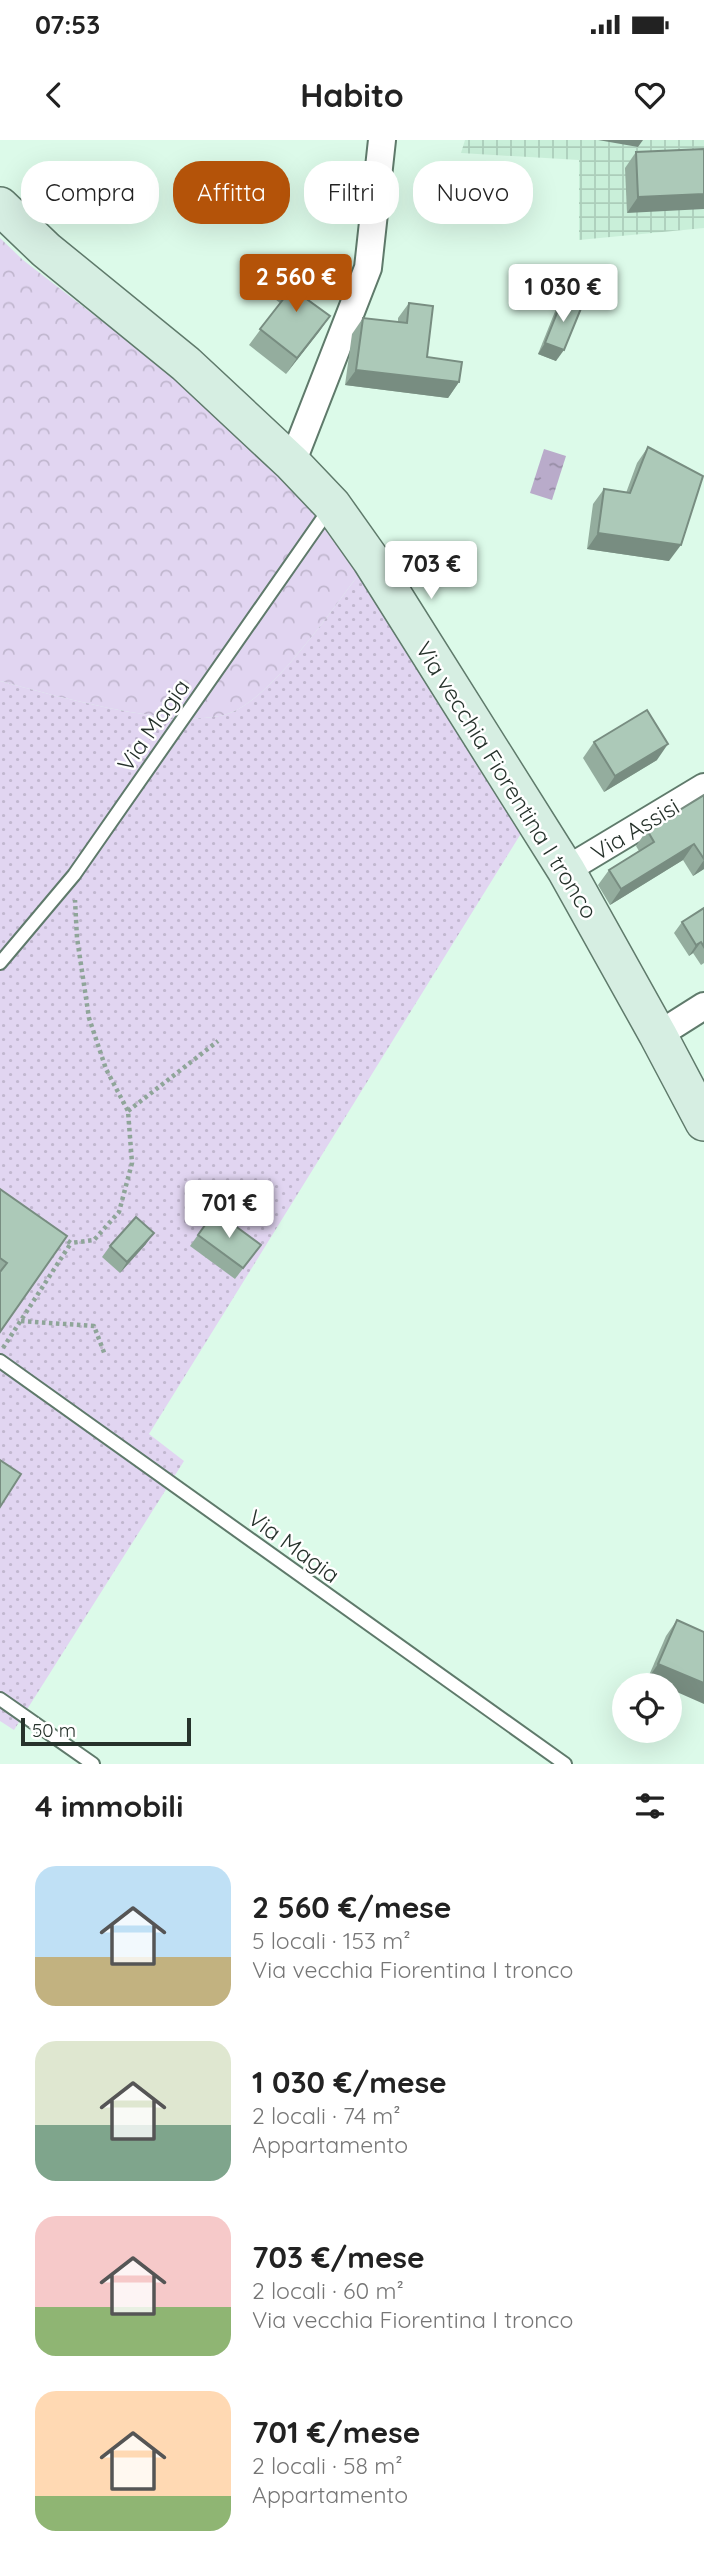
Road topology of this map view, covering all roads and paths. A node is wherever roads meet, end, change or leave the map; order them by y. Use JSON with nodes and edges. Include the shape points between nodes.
{"nodes":[{"id":1,"x":383,"y":140,"type":"edge"},
{"id":2,"x":0,"y":206,"type":"edge"},
{"id":3,"x":292,"y":463,"type":"junction"},
{"id":4,"x":332,"y":505,"type":"junction"},
{"id":5,"x":704,"y":787,"type":"edge"},
{"id":6,"x":566,"y":870,"type":"junction"},
{"id":7,"x":74,"y":874,"type":"junction"},
{"id":8,"x":0,"y":963,"type":"edge"},
{"id":9,"x":704,"y":1006,"type":"edge"},
{"id":10,"x":658,"y":1035,"type":"junction"},
{"id":11,"x":218,"y":1041,"type":"dead end"},
{"id":12,"x":128,"y":1111,"type":"junction"},
{"id":13,"x":704,"y":1122,"type":"edge"},
{"id":14,"x":61,"y":1236,"type":"edge"},
{"id":15,"x":71,"y":1243,"type":"junction"},
{"id":16,"x":20,"y":1321,"type":"junction"},
{"id":17,"x":0,"y":1352,"type":"edge"},
{"id":18,"x":105,"y":1355,"type":"dead end"},
{"id":19,"x":0,"y":1361,"type":"edge"},
{"id":20,"x":0,"y":1699,"type":"edge"},
{"id":21,"x":93,"y":1764,"type":"edge"},
{"id":22,"x":565,"y":1764,"type":"edge"}],
"edges":[{"from":1,"to":3,"type":"street","via":[[368,268]]},
{"from":2,"to":3,"type":"street","name":"Via vecchia Fiorentina I tronco","via":[[46,250],[186,364]]},
{"from":3,"to":4,"type":"street","name":"Via vecchia Fiorentina I tronco"},
{"from":4,"to":6,"type":"street","name":"Via vecchia Fiorentina I tronco"},
{"from":4,"to":7,"type":"lane","name":"Via Magia"},
{"from":5,"to":6,"type":"street","name":"Via Assisi"},
{"from":6,"to":10,"type":"street","name":"Via vecchia Fiorentina I tronco"},
{"from":7,"to":8,"type":"lane","name":"Via Magia"},
{"from":7,"to":12,"type":"path","via":[[77,938],[89,1018],[106,1069]]},
{"from":9,"to":10,"type":"street"},
{"from":10,"to":13,"type":"street","name":"Via vecchia Fiorentina I tronco"},
{"from":11,"to":12,"type":"path"},
{"from":12,"to":15,"type":"path","via":[[132,1163],[119,1212],[94,1240]]},
{"from":14,"to":15,"type":"path"},
{"from":15,"to":16,"type":"path"},
{"from":16,"to":17,"type":"path"},
{"from":16,"to":18,"type":"path","via":[[94,1326]]},
{"from":19,"to":22,"type":"lane","name":"Via Magia"},
{"from":20,"to":21,"type":"lane"}]}
